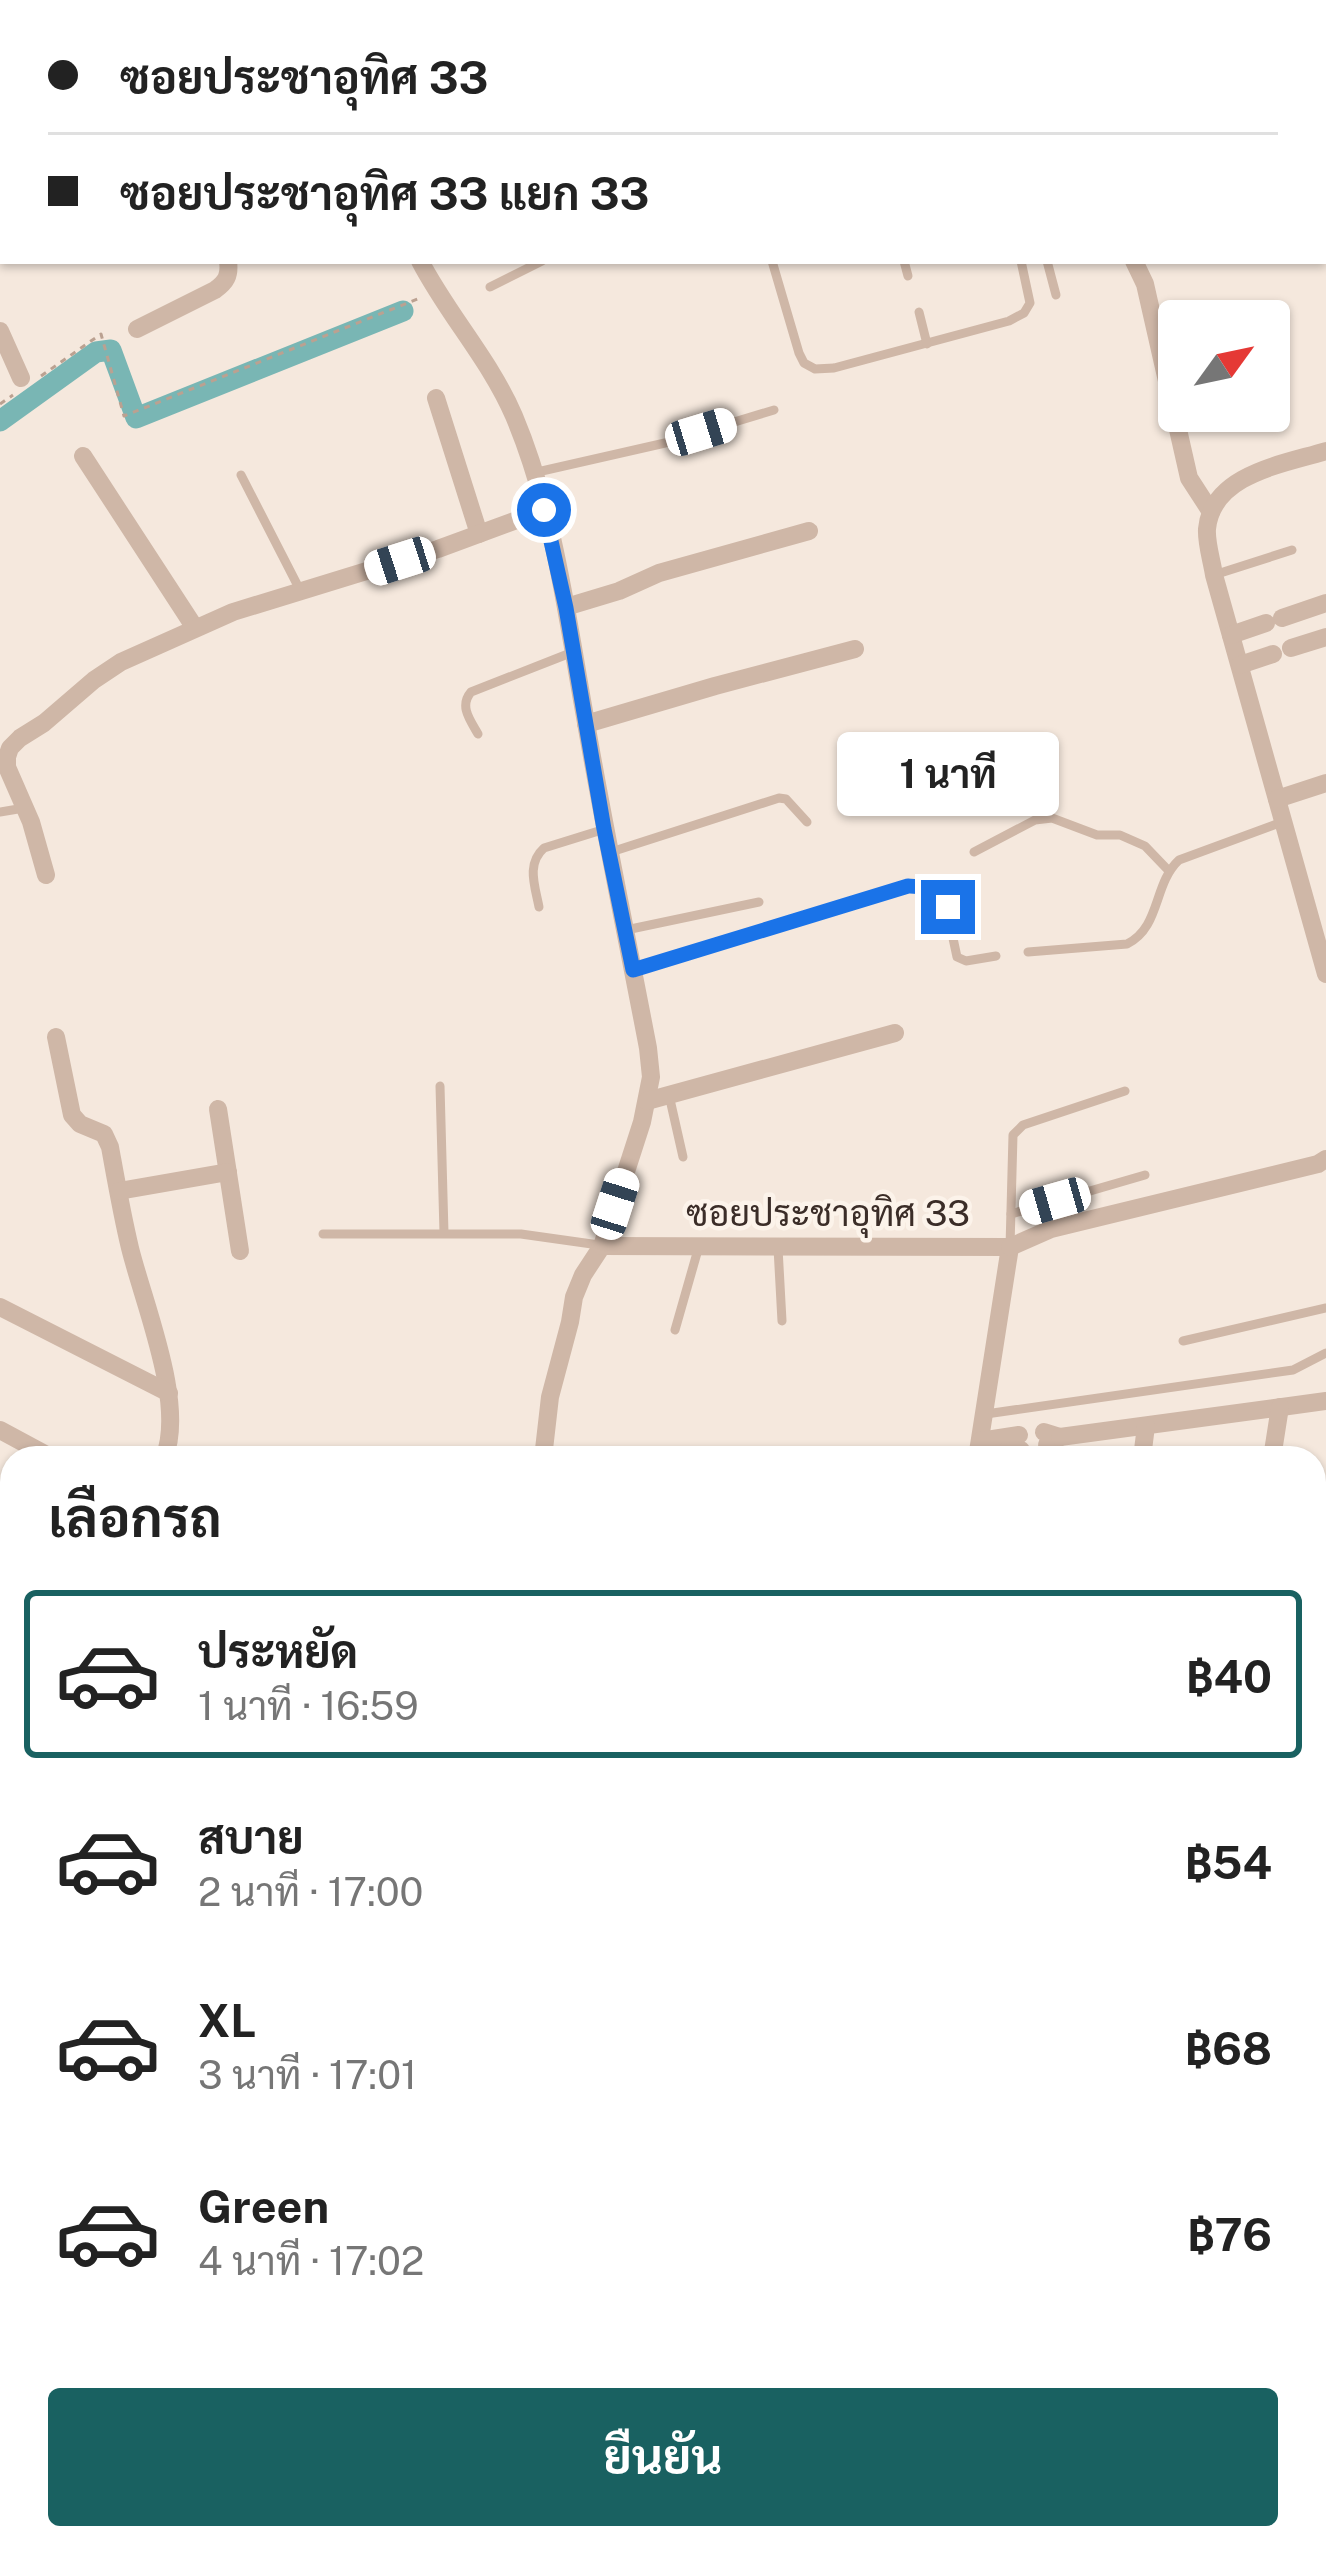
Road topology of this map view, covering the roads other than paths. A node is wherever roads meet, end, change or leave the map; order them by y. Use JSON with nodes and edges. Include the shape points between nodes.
{"nodes":[{"id":1,"x":228,"y":264,"type":"edge"},
{"id":2,"x":422,"y":264,"type":"edge"},
{"id":3,"x":536,"y":264,"type":"edge"},
{"id":4,"x":773,"y":264,"type":"edge"},
{"id":5,"x":905,"y":264,"type":"edge"},
{"id":6,"x":1022,"y":264,"type":"edge"},
{"id":7,"x":1048,"y":264,"type":"edge"},
{"id":8,"x":1135,"y":264,"type":"edge"},
{"id":9,"x":908,"y":276,"type":"dead end"},
{"id":10,"x":490,"y":286,"type":"dead end"},
{"id":11,"x":1056,"y":296,"type":"dead end"},
{"id":12,"x":919,"y":312,"type":"dead end"},
{"id":13,"x":137,"y":329,"type":"dead end"},
{"id":14,"x":0,"y":331,"type":"edge"},
{"id":15,"x":927,"y":344,"type":"junction"},
{"id":16,"x":24,"y":384,"type":"road end"},
{"id":17,"x":436,"y":398,"type":"dead end"},
{"id":18,"x":774,"y":410,"type":"dead end"},
{"id":19,"x":1326,"y":451,"type":"edge"},
{"id":20,"x":83,"y":455,"type":"dead end"},
{"id":21,"x":533,"y":473,"type":"junction"},
{"id":22,"x":241,"y":475,"type":"dead end"},
{"id":23,"x":544,"y":510,"type":"junction"},
{"id":24,"x":1211,"y":512,"type":"junction"},
{"id":25,"x":809,"y":531,"type":"dead end"},
{"id":26,"x":479,"y":534,"type":"junction"},
{"id":27,"x":1292,"y":550,"type":"dead end"},
{"id":28,"x":1214,"y":575,"type":"junction"},
{"id":29,"x":301,"y":592,"type":"junction"},
{"id":30,"x":1326,"y":603,"type":"edge"},
{"id":31,"x":566,"y":608,"type":"junction"},
{"id":32,"x":1303,"y":610,"type":"junction"},
{"id":33,"x":194,"y":628,"type":"junction"},
{"id":34,"x":1231,"y":635,"type":"junction"},
{"id":35,"x":1319,"y":639,"type":"edge"},
{"id":36,"x":855,"y":650,"type":"dead end"},
{"id":37,"x":573,"y":652,"type":"junction"},
{"id":38,"x":1240,"y":665,"type":"junction"},
{"id":39,"x":586,"y":724,"type":"junction"},
{"id":40,"x":478,"y":734,"type":"dead end"},
{"id":41,"x":1326,"y":783,"type":"edge"},
{"id":42,"x":1276,"y":799,"type":"junction"},
{"id":43,"x":26,"y":808,"type":"junction"},
{"id":44,"x":0,"y":812,"type":"edge"},
{"id":45,"x":1283,"y":822,"type":"junction"},
{"id":46,"x":807,"y":823,"type":"dead end"},
{"id":47,"x":604,"y":829,"type":"junction"},
{"id":48,"x":611,"y":852,"type":"junction"},
{"id":49,"x":974,"y":852,"type":"dead end"},
{"id":50,"x":1168,"y":870,"type":"junction"},
{"id":51,"x":46,"y":874,"type":"dead end"},
{"id":52,"x":759,"y":902,"type":"dead end"},
{"id":53,"x":538,"y":907,"type":"dead end"},
{"id":54,"x":626,"y":930,"type":"junction"},
{"id":55,"x":1320,"y":930,"type":"edge"},
{"id":56,"x":1028,"y":952,"type":"dead end"},
{"id":57,"x":996,"y":956,"type":"dead end"},
{"id":58,"x":633,"y":970,"type":"junction"},
{"id":59,"x":1326,"y":974,"type":"edge"},
{"id":60,"x":895,"y":1033,"type":"dead end"},
{"id":61,"x":56,"y":1037,"type":"dead end"},
{"id":62,"x":440,"y":1086,"type":"dead end"},
{"id":63,"x":1125,"y":1091,"type":"dead end"},
{"id":64,"x":669,"y":1095,"type":"junction"},
{"id":65,"x":647,"y":1101,"type":"junction"},
{"id":66,"x":218,"y":1109,"type":"dead end"},
{"id":67,"x":683,"y":1157,"type":"dead end"},
{"id":68,"x":1326,"y":1159,"type":"edge"},
{"id":69,"x":228,"y":1172,"type":"junction"},
{"id":70,"x":1145,"y":1175,"type":"dead end"},
{"id":71,"x":118,"y":1191,"type":"junction"},
{"id":72,"x":1010,"y":1214,"type":"junction"},
{"id":73,"x":444,"y":1233,"type":"junction"},
{"id":74,"x":323,"y":1234,"type":"dead end"},
{"id":75,"x":602,"y":1246,"type":"junction"},
{"id":76,"x":699,"y":1246,"type":"junction"},
{"id":77,"x":778,"y":1246,"type":"junction"},
{"id":78,"x":1010,"y":1247,"type":"junction"},
{"id":79,"x":241,"y":1251,"type":"dead end"},
{"id":80,"x":0,"y":1307,"type":"edge"},
{"id":81,"x":1326,"y":1308,"type":"edge"},
{"id":82,"x":782,"y":1321,"type":"dead end"},
{"id":83,"x":675,"y":1330,"type":"dead end"},
{"id":84,"x":1183,"y":1341,"type":"dead end"},
{"id":85,"x":1326,"y":1353,"type":"edge"},
{"id":86,"x":169,"y":1393,"type":"junction"},
{"id":87,"x":1326,"y":1401,"type":"edge"},
{"id":88,"x":1280,"y":1407,"type":"junction"},
{"id":89,"x":986,"y":1414,"type":"junction"},
{"id":90,"x":1147,"y":1426,"type":"junction"},
{"id":91,"x":0,"y":1430,"type":"edge"},
{"id":92,"x":1050,"y":1438,"type":"dead end"},
{"id":93,"x":30,"y":1446,"type":"edge"},
{"id":94,"x":167,"y":1446,"type":"edge"},
{"id":95,"x":544,"y":1446,"type":"edge"},
{"id":96,"x":979,"y":1446,"type":"edge"},
{"id":97,"x":1144,"y":1446,"type":"edge"},
{"id":98,"x":1274,"y":1446,"type":"edge"}],
"edges":[{"from":1,"to":13,"type":"street","via":[[226,282]]},
{"from":2,"to":21,"type":"street","via":[[496,380]]},
{"from":3,"to":10,"type":"lane"},
{"from":4,"to":15,"type":"lane","via":[[804,363],[815,369]]},
{"from":5,"to":9,"type":"lane"},
{"from":6,"to":15,"type":"lane","via":[[1030,303],[1024,313]]},
{"from":7,"to":11,"type":"lane"},
{"from":8,"to":24,"type":"street","via":[[1189,478]]},
{"from":12,"to":15,"type":"lane"},
{"from":14,"to":16,"type":"street"},
{"from":17,"to":26,"type":"street"},
{"from":18,"to":21,"type":"lane"},
{"from":19,"to":24,"type":"street","via":[[1239,481]]},
{"from":20,"to":33,"type":"street"},
{"from":21,"to":23,"type":"street"},
{"from":22,"to":29,"type":"lane"},
{"from":23,"to":26,"type":"street"},
{"from":23,"to":31,"type":"street"},
{"from":24,"to":28,"type":"street"},
{"from":25,"to":31,"type":"street"},
{"from":26,"to":29,"type":"street"},
{"from":27,"to":28,"type":"lane"},
{"from":28,"to":34,"type":"street"},
{"from":29,"to":33,"type":"street"},
{"from":30,"to":32,"type":"street"},
{"from":31,"to":37,"type":"street"},
{"from":32,"to":34,"type":"street"},
{"from":32,"to":35,"type":"street"},
{"from":33,"to":43,"type":"street","via":[[121,662],[10,748],[8,767]]},
{"from":34,"to":38,"type":"street"},
{"from":35,"to":38,"type":"street"},
{"from":36,"to":39,"type":"street"},
{"from":37,"to":39,"type":"street"},
{"from":37,"to":40,"type":"lane","via":[[471,692],[464,709]]},
{"from":38,"to":42,"type":"street"},
{"from":39,"to":47,"type":"street"},
{"from":41,"to":42,"type":"street"},
{"from":42,"to":45,"type":"street"},
{"from":43,"to":44,"type":"lane"},
{"from":43,"to":51,"type":"street"},
{"from":45,"to":50,"type":"lane"},
{"from":45,"to":55,"type":"street"},
{"from":46,"to":48,"type":"lane","via":[[779,798]]},
{"from":47,"to":48,"type":"street"},
{"from":47,"to":53,"type":"lane","via":[[536,855]]},
{"from":48,"to":54,"type":"street"},
{"from":49,"to":50,"type":"lane","via":[[1052,818],[1145,846]]},
{"from":50,"to":56,"type":"lane","via":[[1141,937]]},
{"from":52,"to":54,"type":"lane"},
{"from":54,"to":58,"type":"street"},
{"from":55,"to":59,"type":"street"},
{"from":57,"to":58,"type":"lane","via":[[957,957],[944,896],[908,886]]},
{"from":58,"to":65,"type":"street","via":[[651,1076]]},
{"from":60,"to":64,"type":"street"},
{"from":61,"to":71,"type":"street","via":[[72,1115],[104,1134]]},
{"from":62,"to":73,"type":"lane"},
{"from":63,"to":72,"type":"lane","via":[[1013,1135]]},
{"from":64,"to":65,"type":"street"},
{"from":64,"to":67,"type":"lane"},
{"from":65,"to":75,"type":"street"},
{"from":66,"to":69,"type":"street"},
{"from":68,"to":78,"type":"street","via":[[1051,1229]]},
{"from":69,"to":71,"type":"street"},
{"from":69,"to":79,"type":"street"},
{"from":70,"to":72,"type":"lane"},
{"from":71,"to":86,"type":"street"},
{"from":72,"to":78,"type":"lane"},
{"from":73,"to":74,"type":"lane"},
{"from":73,"to":75,"type":"lane"},
{"from":75,"to":76,"type":"street","name":"ซอยประชาอุทิศ 33"},
{"from":75,"to":95,"type":"street","via":[[574,1297]]},
{"from":76,"to":77,"type":"street","name":"ซอยประชาอุทิศ 33"},
{"from":76,"to":83,"type":"lane"},
{"from":77,"to":78,"type":"street","name":"ซอยประชาอุทิศ 33"},
{"from":77,"to":82,"type":"lane"},
{"from":78,"to":89,"type":"street","name":"ซอยประชาอุทิศ 33"},
{"from":80,"to":86,"type":"street"},
{"from":81,"to":84,"type":"lane"},
{"from":85,"to":89,"type":"lane","via":[[1293,1370]]},
{"from":86,"to":94,"type":"street"},
{"from":87,"to":88,"type":"street"},
{"from":88,"to":90,"type":"street"},
{"from":88,"to":98,"type":"street"},
{"from":89,"to":96,"type":"street","name":"ซอยประชาอุทิศ 33"},
{"from":90,"to":92,"type":"street"},
{"from":90,"to":97,"type":"street"},
{"from":91,"to":93,"type":"street"}]}
